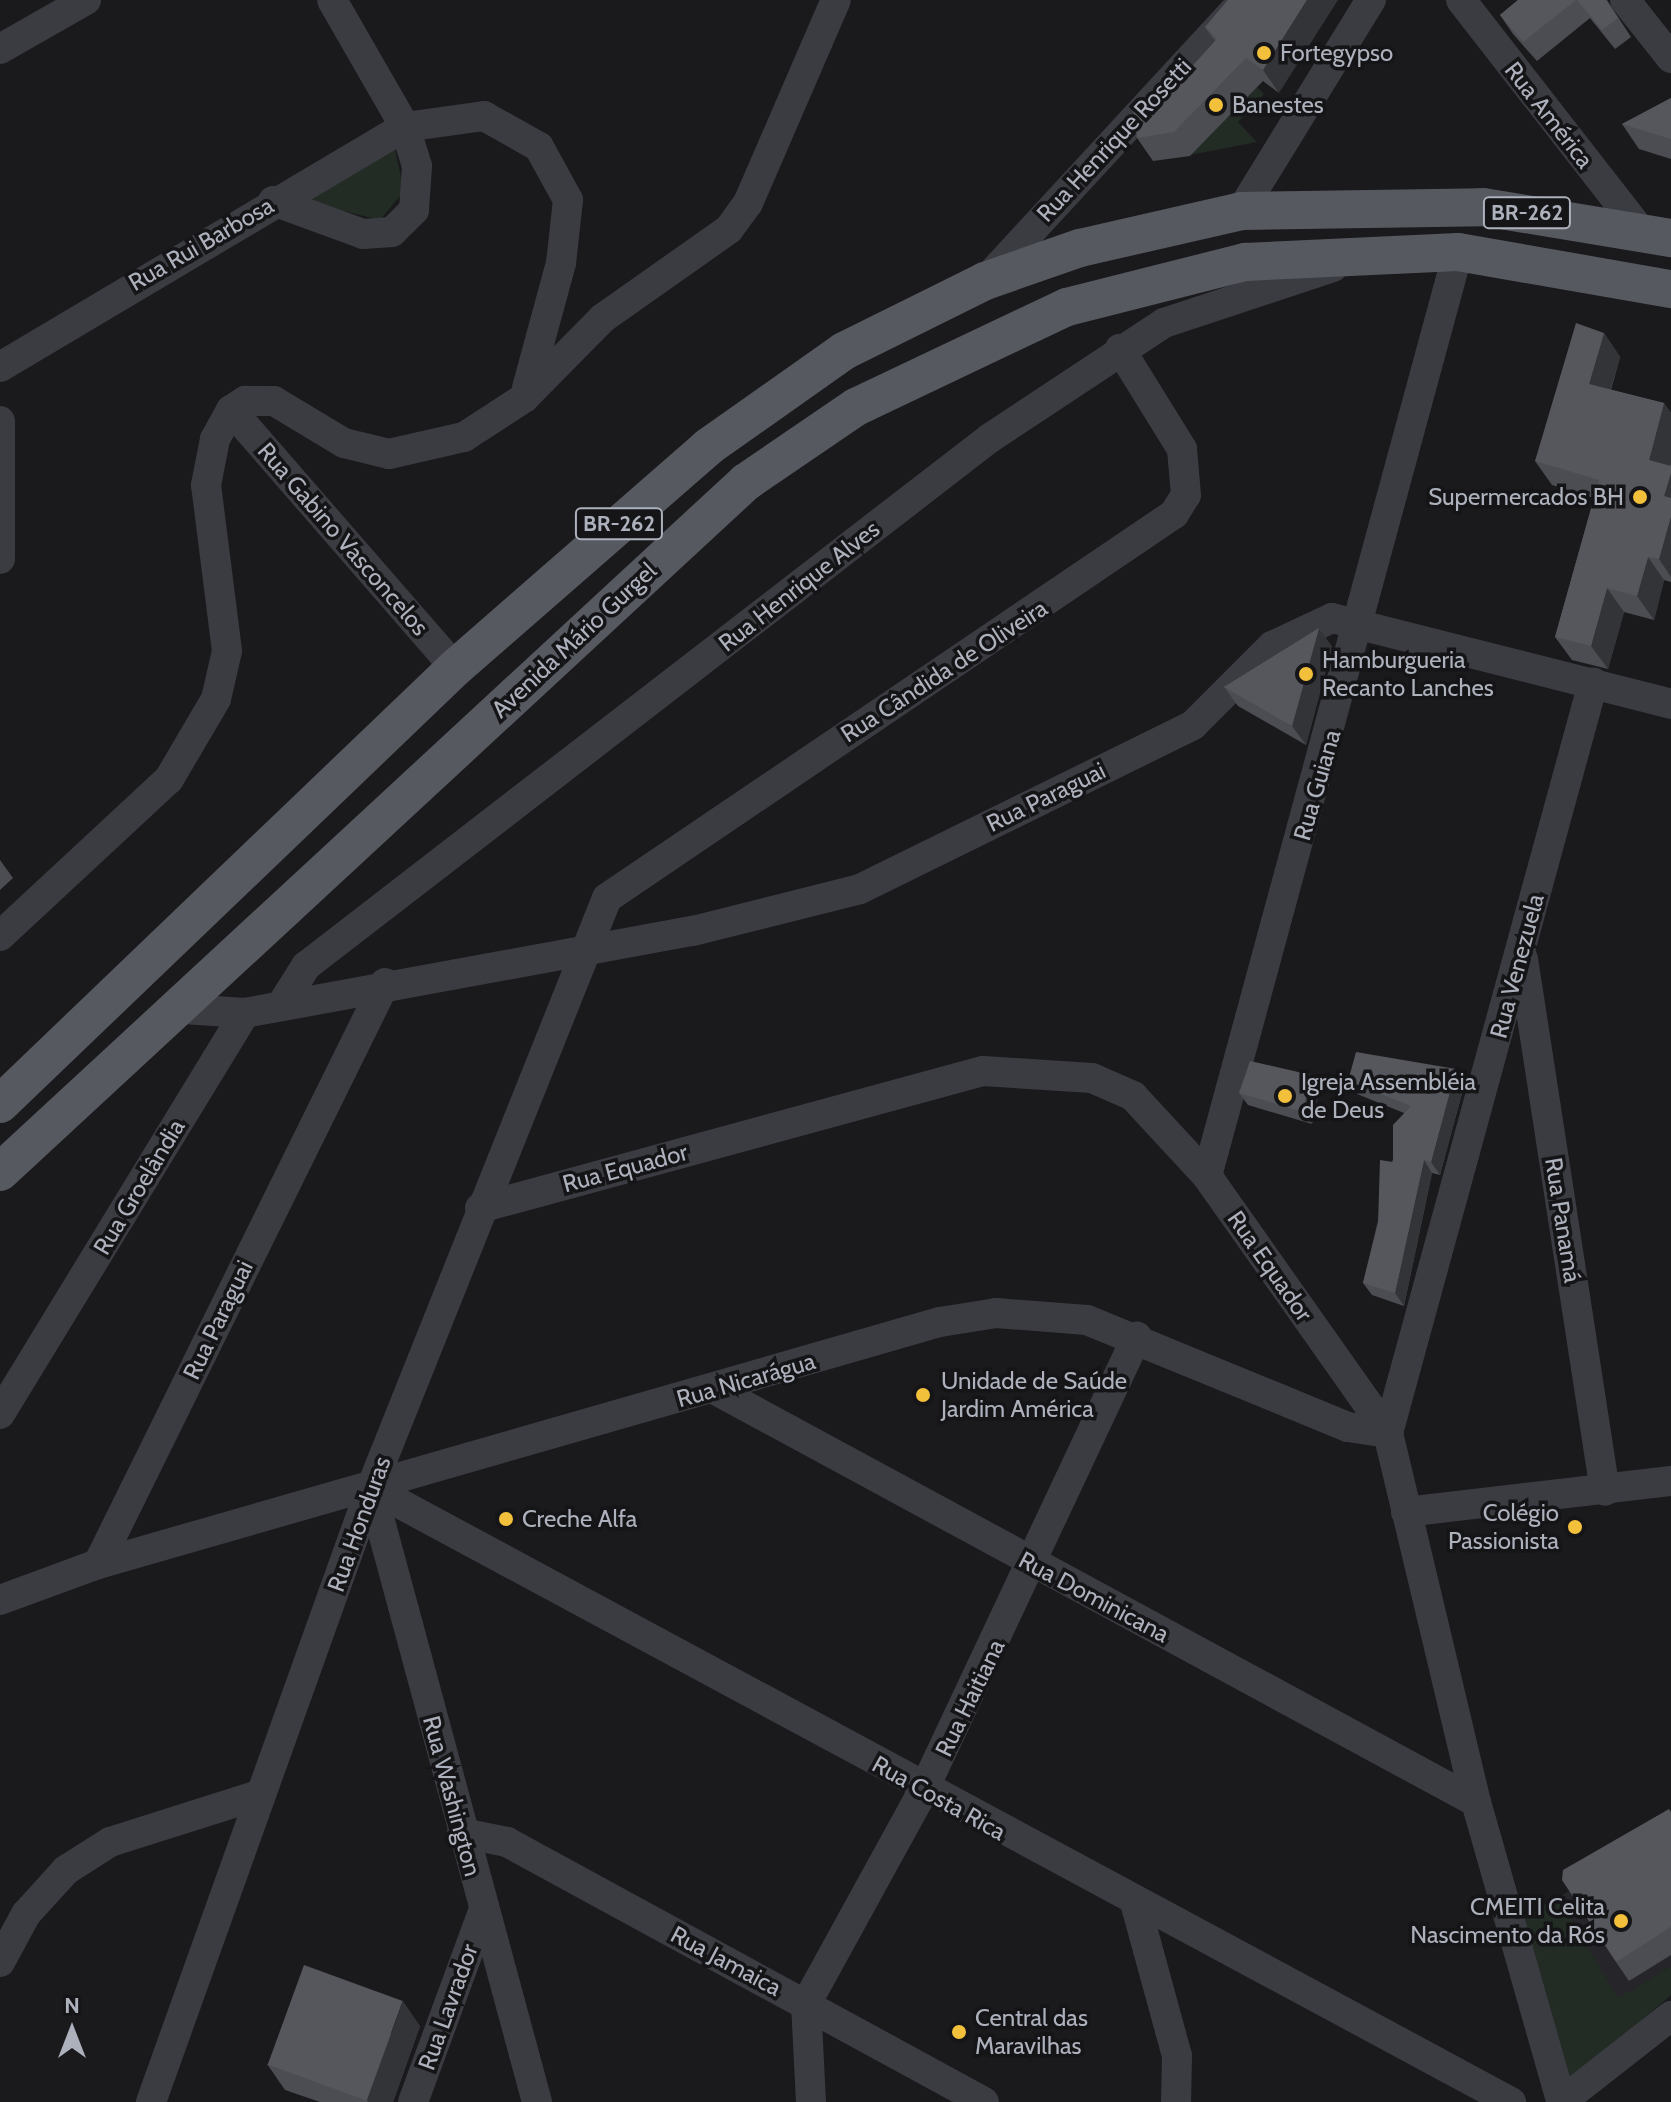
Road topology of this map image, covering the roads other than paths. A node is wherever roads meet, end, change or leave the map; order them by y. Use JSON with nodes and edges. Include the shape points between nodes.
{"nodes":[{"id":1,"x":86,"y":0,"type":"edge"},
{"id":2,"x":332,"y":0,"type":"edge"},
{"id":3,"x":836,"y":0,"type":"edge"},
{"id":4,"x":1244,"y":0,"type":"edge"},
{"id":5,"x":1371,"y":0,"type":"edge"},
{"id":6,"x":1461,"y":0,"type":"edge"},
{"id":7,"x":1625,"y":0,"type":"edge"},
{"id":8,"x":0,"y":49,"type":"edge"},
{"id":9,"x":1671,"y":58,"type":"edge"},
{"id":10,"x":405,"y":127,"type":"junction"},
{"id":11,"x":273,"y":201,"type":"junction"},
{"id":12,"x":1241,"y":211,"type":"junction"},
{"id":13,"x":1655,"y":233,"type":"edge"},
{"id":14,"x":1368,"y":251,"type":"junction"},
{"id":15,"x":1458,"y":252,"type":"junction"},
{"id":16,"x":985,"y":281,"type":"junction"},
{"id":17,"x":1671,"y":289,"type":"edge"},
{"id":18,"x":1120,"y":349,"type":"junction"},
{"id":19,"x":0,"y":367,"type":"edge"},
{"id":20,"x":524,"y":398,"type":"junction"},
{"id":21,"x":231,"y":410,"type":"junction"},
{"id":22,"x":0,"y":421,"type":"edge"},
{"id":23,"x":0,"y":559,"type":"edge"},
{"id":24,"x":1364,"y":620,"type":"junction"},
{"id":25,"x":455,"y":668,"type":"junction"},
{"id":26,"x":1593,"y":683,"type":"junction"},
{"id":27,"x":1671,"y":704,"type":"edge"},
{"id":28,"x":0,"y":936,"type":"edge"},
{"id":29,"x":1522,"y":950,"type":"junction"},
{"id":30,"x":582,"y":951,"type":"junction"},
{"id":31,"x":385,"y":983,"type":"junction"},
{"id":32,"x":282,"y":1004,"type":"junction"},
{"id":33,"x":183,"y":1009,"type":"junction"},
{"id":34,"x":245,"y":1013,"type":"junction"},
{"id":35,"x":0,"y":1104,"type":"edge"},
{"id":36,"x":0,"y":1172,"type":"edge"},
{"id":37,"x":1207,"y":1176,"type":"junction"},
{"id":38,"x":480,"y":1208,"type":"junction"},
{"id":39,"x":1137,"y":1337,"type":"junction"},
{"id":40,"x":714,"y":1389,"type":"junction"},
{"id":41,"x":0,"y":1414,"type":"edge"},
{"id":42,"x":1388,"y":1433,"type":"junction"},
{"id":43,"x":1671,"y":1481,"type":"edge"},
{"id":44,"x":371,"y":1488,"type":"junction"},
{"id":45,"x":1605,"y":1491,"type":"junction"},
{"id":46,"x":1406,"y":1512,"type":"junction"},
{"id":47,"x":98,"y":1564,"type":"junction"},
{"id":48,"x":1035,"y":1566,"type":"junction"},
{"id":49,"x":0,"y":1600,"type":"edge"},
{"id":50,"x":924,"y":1789,"type":"junction"},
{"id":51,"x":261,"y":1794,"type":"junction"},
{"id":52,"x":1476,"y":1802,"type":"junction"},
{"id":53,"x":462,"y":1833,"type":"junction"},
{"id":54,"x":1136,"y":1906,"type":"junction"},
{"id":55,"x":483,"y":1912,"type":"junction"},
{"id":56,"x":0,"y":1962,"type":"edge"},
{"id":57,"x":806,"y":2004,"type":"junction"},
{"id":58,"x":1671,"y":2016,"type":"edge"},
{"id":59,"x":1561,"y":2101,"type":"edge"},
{"id":60,"x":151,"y":2102,"type":"edge"},
{"id":61,"x":413,"y":2102,"type":"edge"},
{"id":62,"x":537,"y":2102,"type":"edge"},
{"id":63,"x":811,"y":2102,"type":"edge"},
{"id":64,"x":984,"y":2102,"type":"edge"},
{"id":65,"x":1176,"y":2102,"type":"edge"},
{"id":66,"x":1511,"y":2102,"type":"edge"}],
"edges":[{"from":1,"to":8,"type":"street"},
{"from":2,"to":10,"type":"street"},
{"from":3,"to":20,"type":"street","via":[[748,203],[729,229],[603,318]]},
{"from":4,"to":16,"type":"street","name":"Rua Henrique Rosetti"},
{"from":5,"to":12,"type":"street"},
{"from":6,"to":13,"type":"street","name":"Rua América"},
{"from":7,"to":9,"type":"street"},
{"from":10,"to":11,"type":"street","name":"Rua Rui Barbosa"},
{"from":10,"to":11,"type":"street","via":[[417,197],[407,222],[392,232],[343,231]]},
{"from":10,"to":20,"type":"street","name":"Rua Rui Barbosa","via":[[464,115],[504,122],[539,147],[564,182],[565,239]]},
{"from":11,"to":19,"type":"street","name":"Rua Rui Barbosa"},
{"from":12,"to":13,"type":"main road","number":"BR-262","via":[[1483,207]]},
{"from":12,"to":16,"type":"main road","number":"BR-262","via":[[1080,248]]},
{"from":14,"to":15,"type":"main road","name":"Avenida Mário Gurgel","number":"BR-262"},
{"from":14,"to":18,"type":"street","name":"Rua Henrique Alves","via":[[1324,271],[1240,292]]},
{"from":14,"to":33,"type":"main road","name":"Avenida Mário Gurgel","number":"BR-262","via":[[1245,262],[1067,307],[856,407],[746,482]]},
{"from":15,"to":17,"type":"main road","name":"Avenida Mário Gurgel","number":"BR-262"},
{"from":15,"to":24,"type":"street","name":"Rua Guiana"},
{"from":16,"to":25,"type":"main road","number":"BR-262","via":[[844,351],[708,447]]},
{"from":18,"to":30,"type":"street","name":"Rua Cândida de Oliveira","via":[[1182,449],[1186,495],[1174,514],[631,877],[607,898]]},
{"from":18,"to":32,"type":"street","name":"Rua Henrique Alves","via":[[990,438],[306,966]]},
{"from":20,"to":21,"type":"street","via":[[464,437],[389,454],[344,443],[274,401],[245,401]]},
{"from":21,"to":25,"type":"street","name":"Rua Gabino Vasconcelos"},
{"from":21,"to":28,"type":"street","via":[[215,439],[206,485],[227,651],[216,699],[169,779]]},
{"from":22,"to":23,"type":"street"},
{"from":24,"to":26,"type":"street","name":"Rua Paraguai"},
{"from":24,"to":30,"type":"street","name":"Rua Paraguai","via":[[1332,618],[1298,629],[1193,725],[860,889]]},
{"from":24,"to":37,"type":"street","name":"Rua Guiana"},
{"from":25,"to":35,"type":"main road","number":"BR-262"},
{"from":26,"to":27,"type":"street","name":"Rua Paraguai"},
{"from":26,"to":29,"type":"street","name":"Rua Venezuela"},
{"from":29,"to":42,"type":"street","name":"Rua Venezuela"},
{"from":29,"to":45,"type":"street","name":"Rua Panamá"},
{"from":30,"to":31,"type":"street","name":"Rua Paraguai"},
{"from":30,"to":38,"type":"street","name":"Rua Honduras"},
{"from":31,"to":32,"type":"street","name":"Rua Paraguai"},
{"from":31,"to":47,"type":"street","name":"Rua Paraguai"},
{"from":32,"to":34,"type":"street","name":"Rua Paraguai"},
{"from":33,"to":34,"type":"street"},
{"from":33,"to":36,"type":"main road","name":"Avenida Mário Gurgel","number":"BR-262"},
{"from":34,"to":41,"type":"street","name":"Rua Groelândia"},
{"from":37,"to":38,"type":"street","name":"Rua Equador","via":[[1133,1096],[1078,1076],[983,1071]]},
{"from":37,"to":42,"type":"street","name":"Rua Equador"},
{"from":38,"to":44,"type":"street","name":"Rua Honduras"},
{"from":39,"to":40,"type":"street","name":"Rua Nicarágua","via":[[1087,1320],[996,1313]]},
{"from":39,"to":42,"type":"street","name":"Rua Nicarágua","via":[[1348,1427]]},
{"from":39,"to":48,"type":"street","name":"Rua Haitiana"},
{"from":40,"to":44,"type":"street","name":"Rua Nicarágua"},
{"from":40,"to":48,"type":"street","name":"Rua Dominicana"},
{"from":42,"to":46,"type":"street","name":"Rua Equador"},
{"from":43,"to":45,"type":"street"},
{"from":44,"to":47,"type":"street","name":"Rua Nicarágua"},
{"from":44,"to":50,"type":"street","name":"Rua Costa Rica"},
{"from":44,"to":51,"type":"street","name":"Rua Honduras"},
{"from":44,"to":53,"type":"street","name":"Rua Washington"},
{"from":45,"to":46,"type":"street"},
{"from":46,"to":52,"type":"street","name":"Rua Equador"},
{"from":47,"to":49,"type":"street"},
{"from":48,"to":50,"type":"street","name":"Rua Haitiana"},
{"from":48,"to":52,"type":"street","name":"Rua Dominicana"},
{"from":50,"to":54,"type":"street","name":"Rua Costa Rica"},
{"from":50,"to":57,"type":"street","name":"Rua Haitiana"},
{"from":51,"to":56,"type":"street","via":[[110,1842],[66,1870],[26,1914]]},
{"from":51,"to":60,"type":"street","name":"Rua Honduras"},
{"from":52,"to":59,"type":"street","name":"Rua Equador"},
{"from":53,"to":55,"type":"street","name":"Rua Washington"},
{"from":53,"to":57,"type":"street","name":"Rua Jamaica","via":[[507,1842]]},
{"from":54,"to":65,"type":"street","via":[[1177,2056]]},
{"from":54,"to":66,"type":"street","name":"Rua Costa Rica"},
{"from":55,"to":61,"type":"street","name":"Rua Lavrador"},
{"from":55,"to":62,"type":"street","name":"Rua Washington"},
{"from":57,"to":63,"type":"street"},
{"from":57,"to":64,"type":"street","name":"Rua Jamaica"},
{"from":58,"to":59,"type":"street"}]}
